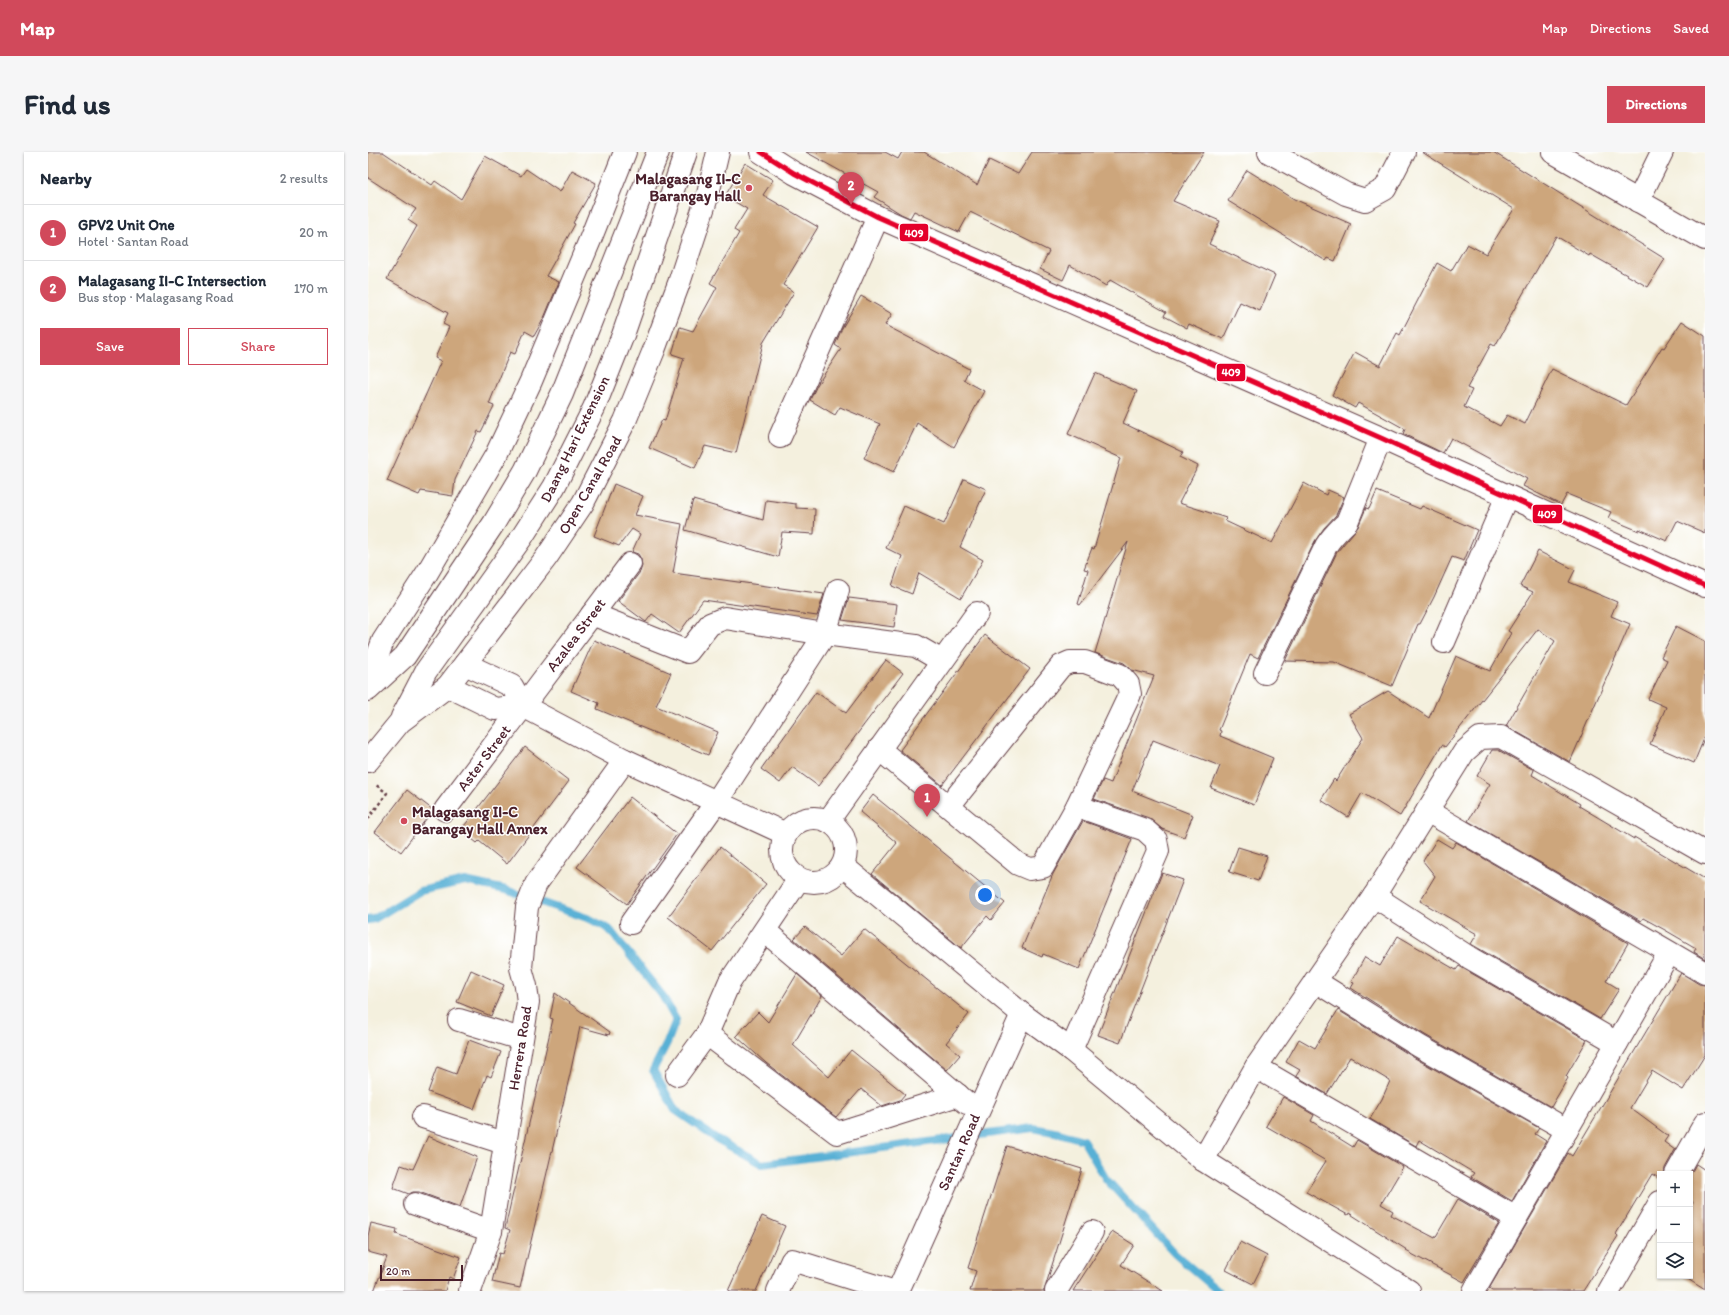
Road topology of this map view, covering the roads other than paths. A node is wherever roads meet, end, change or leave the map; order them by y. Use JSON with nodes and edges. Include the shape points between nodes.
{"nodes":[{"id":1,"x":625,"y":152,"type":"edge"},
{"id":2,"x":686,"y":152,"type":"edge"},
{"id":3,"x":718,"y":152,"type":"edge"},
{"id":4,"x":762,"y":152,"type":"edge"},
{"id":5,"x":1269,"y":152,"type":"edge"},
{"id":6,"x":1404,"y":152,"type":"edge"},
{"id":7,"x":1553,"y":152,"type":"edge"},
{"id":8,"x":1662,"y":152,"type":"edge"},
{"id":9,"x":654,"y":161,"type":"edge"},
{"id":10,"x":1638,"y":201,"type":"junction"},
{"id":11,"x":878,"y":217,"type":"junction"},
{"id":12,"x":1705,"y":239,"type":"edge"},
{"id":13,"x":780,"y":437,"type":"dead end"},
{"id":14,"x":1381,"y":438,"type":"junction"},
{"id":15,"x":1507,"y":496,"type":"junction"},
{"id":16,"x":630,"y":564,"type":"dead end"},
{"id":17,"x":1705,"y":586,"type":"edge"},
{"id":18,"x":838,"y":590,"type":"dead end"},
{"id":19,"x":977,"y":613,"type":"dead end"},
{"id":20,"x":592,"y":614,"type":"junction"},
{"id":21,"x":825,"y":634,"type":"junction"},
{"id":22,"x":1444,"y":642,"type":"dead end"},
{"id":23,"x":942,"y":662,"type":"junction"},
{"id":24,"x":465,"y":664,"type":"junction"},
{"id":25,"x":1265,"y":673,"type":"dead end"},
{"id":26,"x":368,"y":681,"type":"edge"},
{"id":27,"x":448,"y":686,"type":"junction"},
{"id":28,"x":368,"y":690,"type":"edge"},
{"id":29,"x":523,"y":706,"type":"junction"},
{"id":30,"x":400,"y":722,"type":"junction"},
{"id":31,"x":879,"y":749,"type":"junction"},
{"id":32,"x":626,"y":760,"type":"junction"},
{"id":33,"x":368,"y":761,"type":"edge"},
{"id":34,"x":717,"y":802,"type":"junction"},
{"id":35,"x":949,"y":806,"type":"junction"},
{"id":36,"x":1077,"y":806,"type":"junction"},
{"id":37,"x":445,"y":810,"type":"dead end"},
{"id":38,"x":1427,"y":811,"type":"junction"},
{"id":39,"x":828,"y":821,"type":"junction"},
{"id":40,"x":786,"y":834,"type":"junction"},
{"id":41,"x":1705,"y":853,"type":"edge"},
{"id":42,"x":843,"y":866,"type":"junction"},
{"id":43,"x":800,"y":879,"type":"junction"},
{"id":44,"x":1374,"y":896,"type":"junction"},
{"id":45,"x":631,"y":923,"type":"dead end"},
{"id":46,"x":765,"y":931,"type":"junction"},
{"id":47,"x":1669,"y":953,"type":"junction"},
{"id":48,"x":1705,"y":973,"type":"edge"},
{"id":49,"x":1315,"y":981,"type":"junction"},
{"id":50,"x":1022,"y":1014,"type":"junction"},
{"id":51,"x":459,"y":1020,"type":"dead end"},
{"id":52,"x":707,"y":1034,"type":"junction"},
{"id":53,"x":521,"y":1039,"type":"junction"},
{"id":54,"x":1617,"y":1043,"type":"junction"},
{"id":55,"x":1071,"y":1050,"type":"junction"},
{"id":56,"x":1256,"y":1067,"type":"junction"},
{"id":57,"x":677,"y":1075,"type":"dead end"},
{"id":58,"x":958,"y":1095,"type":"junction"},
{"id":59,"x":423,"y":1117,"type":"dead end"},
{"id":60,"x":975,"y":1118,"type":"junction"},
{"id":61,"x":1705,"y":1123,"type":"edge"},
{"id":62,"x":1567,"y":1130,"type":"junction"},
{"id":63,"x":504,"y":1143,"type":"junction"},
{"id":64,"x":1203,"y":1160,"type":"junction"},
{"id":65,"x":1678,"y":1171,"type":"edge"},
{"id":66,"x":415,"y":1204,"type":"dead end"},
{"id":67,"x":1657,"y":1207,"type":"edge"},
{"id":68,"x":1516,"y":1218,"type":"junction"},
{"id":69,"x":491,"y":1231,"type":"junction"},
{"id":70,"x":1092,"y":1232,"type":"dead end"},
{"id":71,"x":470,"y":1291,"type":"edge"},
{"id":72,"x":778,"y":1291,"type":"edge"},
{"id":73,"x":892,"y":1291,"type":"edge"},
{"id":74,"x":898,"y":1291,"type":"edge"},
{"id":75,"x":1056,"y":1291,"type":"edge"},
{"id":76,"x":1409,"y":1291,"type":"edge"},
{"id":77,"x":1474,"y":1291,"type":"edge"},
{"id":78,"x":1609,"y":1291,"type":"edge"}],
"edges":[{"from":1,"to":26,"type":"street","via":[[531,381],[496,455],[428,573],[383,641]]},
{"from":2,"to":30,"type":"street","name":"Daang Hari Extension","via":[[623,335],[594,408],[557,480],[522,537],[426,671]]},
{"from":3,"to":24,"type":"street","name":"Open Canal Road","via":[[708,194],[679,283],[625,421],[604,464],[583,503],[546,558]]},
{"from":4,"to":11,"type":"street","via":[[794,174]]},
{"from":5,"to":6,"type":"street","via":[[1346,194],[1365,200],[1385,189]]},
{"from":7,"to":10,"type":"street"},
{"from":8,"to":10,"type":"street"},
{"from":9,"to":28,"type":"street","name":"Daang Hari Extension","via":[[562,394],[525,471],[494,523],[405,656]]},
{"from":10,"to":12,"type":"street"},
{"from":11,"to":13,"type":"street"},
{"from":11,"to":14,"type":"street"},
{"from":14,"to":15,"type":"street"},
{"from":14,"to":25,"type":"street","via":[[1347,522],[1335,532],[1326,546]]},
{"from":15,"to":17,"type":"street"},
{"from":15,"to":22,"type":"street"},
{"from":16,"to":20,"type":"street","name":"Azalea Street"},
{"from":18,"to":21,"type":"street"},
{"from":19,"to":23,"type":"street"},
{"from":20,"to":21,"type":"street","via":[[688,652],[710,624],[725,618]]},
{"from":20,"to":29,"type":"street","name":"Azalea Street"},
{"from":21,"to":23,"type":"street","via":[[916,646]]},
{"from":21,"to":34,"type":"street"},
{"from":23,"to":31,"type":"street"},
{"from":24,"to":27,"type":"street","name":"Open Canal Road"},
{"from":24,"to":29,"type":"street","via":[[512,686]]},
{"from":27,"to":29,"type":"street","via":[[495,709]]},
{"from":27,"to":30,"type":"street","name":"Open Canal Road"},
{"from":29,"to":32,"type":"street"},
{"from":29,"to":37,"type":"street","name":"Aster Street"},
{"from":30,"to":33,"type":"street","name":"Open Canal Road"},
{"from":31,"to":35,"type":"street"},
{"from":31,"to":39,"type":"street"},
{"from":32,"to":34,"type":"street"},
{"from":32,"to":53,"type":"street","name":"Herrera Road","via":[[536,884],[527,908],[521,968],[528,1002]]},
{"from":34,"to":40,"type":"street"},
{"from":34,"to":45,"type":"street"},
{"from":35,"to":36,"type":"street","via":[[1018,864],[1030,869],[1043,867]]},
{"from":35,"to":36,"type":"street","via":[[1061,666],[1070,662],[1085,662],[1120,675],[1128,684],[1130,694]]},
{"from":36,"to":55,"type":"street","via":[[1146,830],[1156,840],[1158,850]]},
{"from":38,"to":41,"type":"street","via":[[1464,752],[1480,738],[1501,737]]},
{"from":38,"to":44,"type":"street"},
{"from":38,"to":47,"type":"street"},
{"from":39,"to":40,"type":"street","via":[[809,818],[792,826]]},
{"from":39,"to":42,"type":"street","via":[[837,826],[843,835],[846,856]]},
{"from":40,"to":43,"type":"street","via":[[782,844],[785,865]]},
{"from":42,"to":43,"type":"street","via":[[832,877],[819,883]]},
{"from":42,"to":50,"type":"street"},
{"from":43,"to":46,"type":"street"},
{"from":44,"to":49,"type":"street"},
{"from":44,"to":54,"type":"street","via":[[1470,958]]},
{"from":46,"to":52,"type":"street","via":[[729,983]]},
{"from":46,"to":58,"type":"street"},
{"from":47,"to":48,"type":"street"},
{"from":47,"to":54,"type":"street"},
{"from":49,"to":56,"type":"street"},
{"from":49,"to":62,"type":"street","via":[[1419,1046]]},
{"from":50,"to":55,"type":"street"},
{"from":50,"to":60,"type":"street","name":"Santan Road"},
{"from":51,"to":53,"type":"street"},
{"from":52,"to":57,"type":"street"},
{"from":52,"to":58,"type":"street","via":[[837,1133]]},
{"from":53,"to":63,"type":"street","name":"Herrera Road"},
{"from":54,"to":62,"type":"street"},
{"from":55,"to":64,"type":"street"},
{"from":56,"to":64,"type":"street"},
{"from":56,"to":68,"type":"street"},
{"from":58,"to":60,"type":"street"},
{"from":59,"to":63,"type":"street"},
{"from":60,"to":74,"type":"street","name":"Santan Road"},
{"from":61,"to":65,"type":"street"},
{"from":62,"to":68,"type":"street"},
{"from":63,"to":69,"type":"street","name":"Herrera Road"},
{"from":64,"to":76,"type":"street"},
{"from":66,"to":69,"type":"street"},
{"from":67,"to":78,"type":"street"},
{"from":68,"to":77,"type":"street"},
{"from":69,"to":71,"type":"street","name":"Herrera Road"},
{"from":70,"to":75,"type":"street"},
{"from":72,"to":73,"type":"street","via":[[792,1260]]}]}
